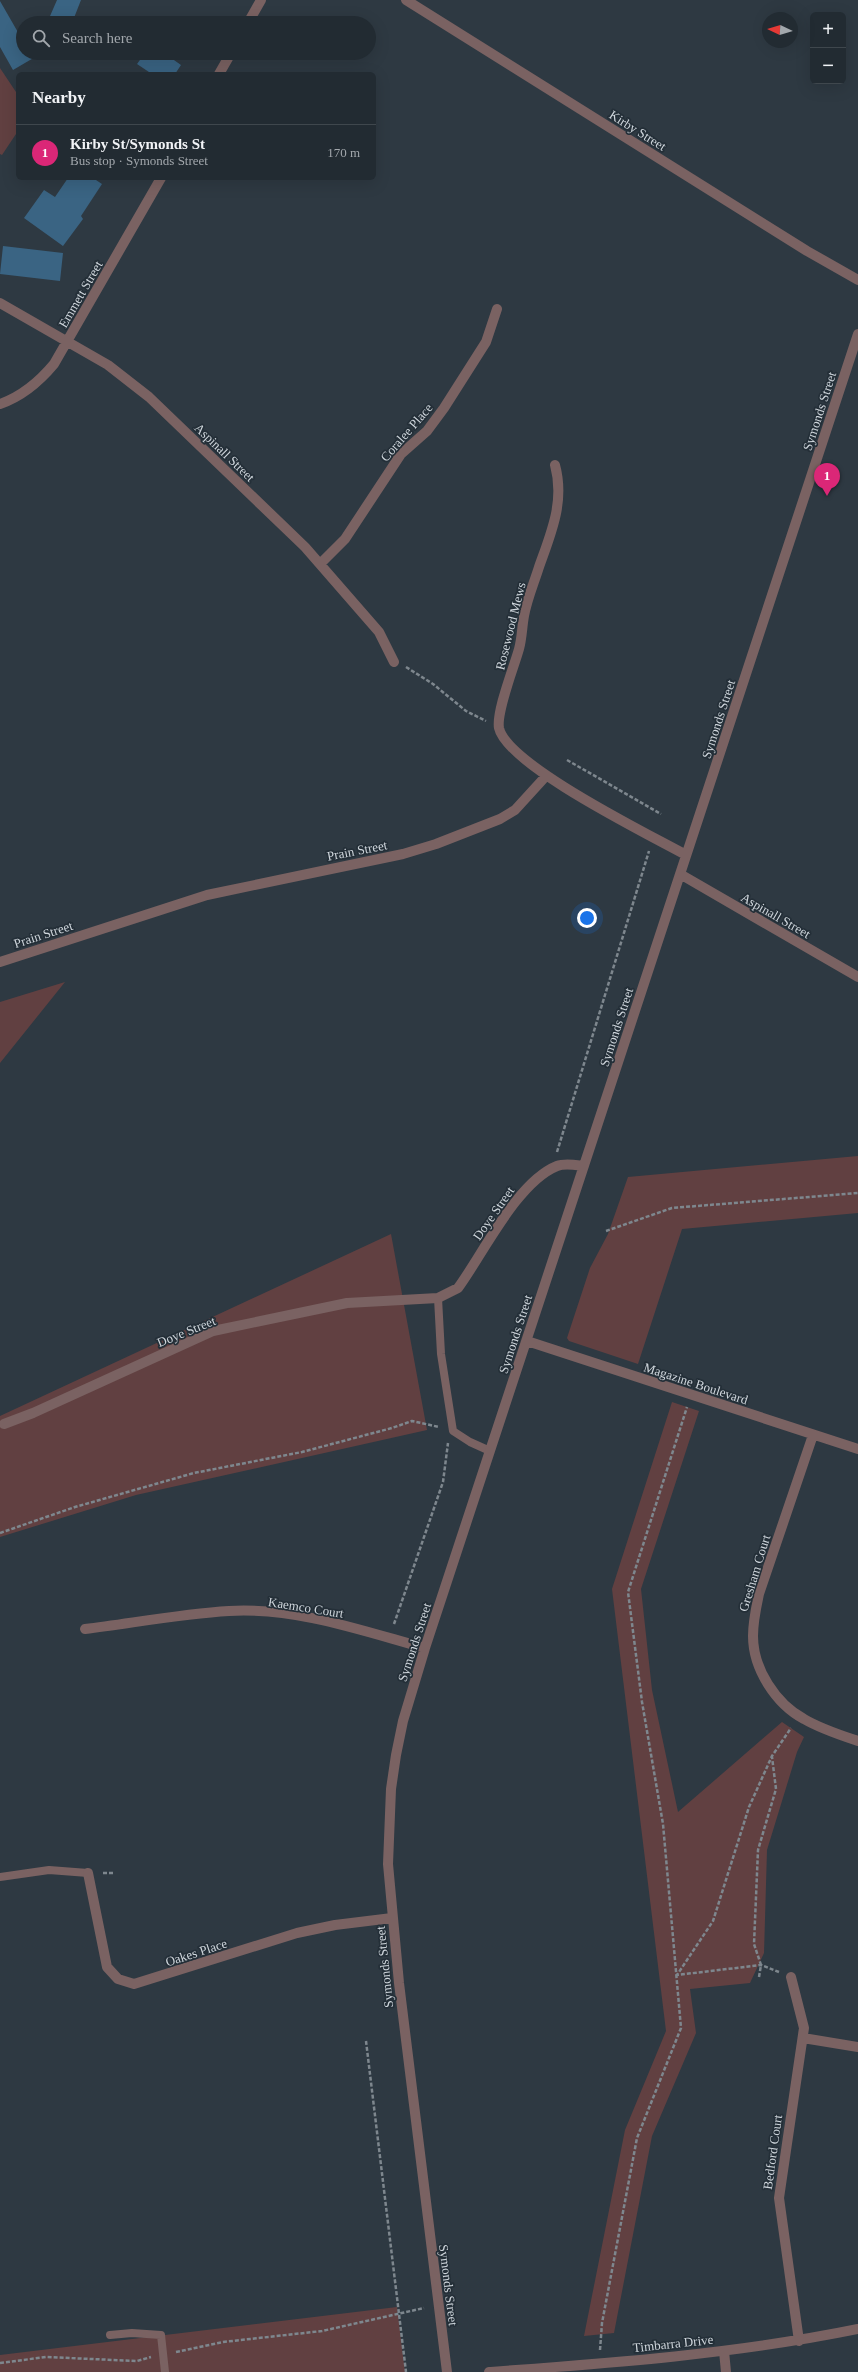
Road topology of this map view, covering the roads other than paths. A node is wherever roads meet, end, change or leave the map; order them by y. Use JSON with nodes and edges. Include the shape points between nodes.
{"nodes":[{"id":1,"x":261,"y":0,"type":"edge"},
{"id":2,"x":406,"y":0,"type":"edge"},
{"id":3,"x":252,"y":16,"type":"edge"},
{"id":4,"x":227,"y":60,"type":"edge"},
{"id":5,"x":220,"y":72,"type":"edge"},
{"id":6,"x":160,"y":180,"type":"edge"},
{"id":7,"x":858,"y":280,"type":"edge"},
{"id":8,"x":0,"y":304,"type":"edge"},
{"id":9,"x":497,"y":309,"type":"dead end"},
{"id":10,"x":858,"y":334,"type":"edge"},
{"id":11,"x":67,"y":342,"type":"junction"},
{"id":12,"x":0,"y":404,"type":"edge"},
{"id":13,"x":555,"y":465,"type":"dead end"},
{"id":14,"x":321,"y":563,"type":"junction"},
{"id":15,"x":394,"y":662,"type":"road end"},
{"id":16,"x":546,"y":776,"type":"junction"},
{"id":17,"x":686,"y":855,"type":"junction"},
{"id":18,"x":680,"y":874,"type":"junction"},
{"id":19,"x":0,"y":962,"type":"edge"},
{"id":20,"x":858,"y":977,"type":"edge"},
{"id":21,"x":584,"y":1166,"type":"junction"},
{"id":22,"x":438,"y":1298,"type":"junction"},
{"id":23,"x":527,"y":1341,"type":"junction"},
{"id":24,"x":4,"y":1424,"type":"dead end"},
{"id":25,"x":813,"y":1435,"type":"junction"},
{"id":26,"x":858,"y":1449,"type":"edge"},
{"id":27,"x":490,"y":1451,"type":"junction"},
{"id":28,"x":85,"y":1629,"type":"dead end"},
{"id":29,"x":425,"y":1648,"type":"junction"},
{"id":30,"x":858,"y":1741,"type":"edge"},
{"id":31,"x":88,"y":1873,"type":"joint"},
{"id":32,"x":0,"y":1877,"type":"edge"},
{"id":33,"x":392,"y":1918,"type":"junction"},
{"id":34,"x":791,"y":1976,"type":"road end"},
{"id":35,"x":803,"y":2038,"type":"junction"},
{"id":36,"x":858,"y":2047,"type":"edge"},
{"id":37,"x":858,"y":2329,"type":"edge"},
{"id":38,"x":110,"y":2335,"type":"dead end"},
{"id":39,"x":799,"y":2341,"type":"junction"},
{"id":40,"x":724,"y":2351,"type":"junction"},
{"id":41,"x":166,"y":2372,"type":"edge"},
{"id":42,"x":447,"y":2372,"type":"edge"},
{"id":43,"x":489,"y":2372,"type":"edge"},
{"id":44,"x":726,"y":2372,"type":"edge"}],
"edges":[{"from":1,"to":3,"type":"street"},
{"from":2,"to":7,"type":"street","name":"Kirby Street"},
{"from":4,"to":5,"type":"street"},
{"from":6,"to":11,"type":"street","name":"Emmett Street"},
{"from":8,"to":11,"type":"street","name":"Aspinall Street"},
{"from":9,"to":14,"type":"street","name":"Coralee Place","via":[[486,342],[436,420],[401,454],[345,539]]},
{"from":10,"to":17,"type":"street","name":"Symonds Street"},
{"from":11,"to":12,"type":"street","name":"Emmett Street","via":[[42,379],[26,391]]},
{"from":11,"to":14,"type":"street","name":"Aspinall Street","via":[[108,365],[149,397]]},
{"from":13,"to":16,"type":"street","name":"Rosewood Mews","via":[[559,481],[559,507],[528,601],[519,648],[499,715],[499,727],[513,750]]},
{"from":14,"to":15,"type":"street","name":"Aspinall Street","via":[[379,632]]},
{"from":16,"to":17,"type":"street"},
{"from":16,"to":19,"type":"street","name":"Prain Street","via":[[515,810],[500,819],[436,844],[403,854],[207,895]]},
{"from":17,"to":18,"type":"street","name":"Symonds Street"},
{"from":18,"to":20,"type":"street","name":"Aspinall Street"},
{"from":18,"to":21,"type":"street","name":"Symonds Street"},
{"from":21,"to":22,"type":"street","name":"Doye Street","via":[[570,1164],[551,1169],[526,1189],[458,1288]]},
{"from":21,"to":23,"type":"street","name":"Symonds Street"},
{"from":22,"to":24,"type":"street","name":"Doye Street","via":[[347,1303],[213,1332],[34,1413]]},
{"from":22,"to":27,"type":"lane","via":[[441,1354],[453,1431]]},
{"from":23,"to":25,"type":"street","name":"Magazine Boulevard"},
{"from":23,"to":27,"type":"street","name":"Symonds Street"},
{"from":25,"to":26,"type":"street","name":"Magazine Boulevard"},
{"from":25,"to":30,"type":"street","name":"Gresham Court","via":[[759,1594],[753,1631],[757,1659],[765,1679],[790,1710],[803,1719]]},
{"from":27,"to":29,"type":"street","name":"Symonds Street"},
{"from":28,"to":29,"type":"street","name":"Kaemco Court","via":[[230,1611],[280,1614],[348,1626]]},
{"from":29,"to":33,"type":"street","name":"Symonds Street","via":[[403,1721],[391,1789],[388,1864]]},
{"from":31,"to":32,"type":"lane","via":[[49,1870]]},
{"from":31,"to":33,"type":"street","name":"Oakes Place","via":[[107,1967],[118,1979],[134,1984],[297,1933]]},
{"from":33,"to":42,"type":"street","name":"Symonds Street"},
{"from":34,"to":35,"type":"street","name":"Bedford Court","via":[[804,2028]]},
{"from":35,"to":36,"type":"street"},
{"from":35,"to":39,"type":"street","name":"Bedford Court","via":[[779,2198]]},
{"from":37,"to":39,"type":"street","name":"Timbarra Drive"},
{"from":38,"to":41,"type":"lane","via":[[161,2335]]},
{"from":39,"to":40,"type":"street","name":"Timbarra Drive"},
{"from":40,"to":43,"type":"street","name":"Timbarra Drive"},
{"from":40,"to":44,"type":"street"}]}
